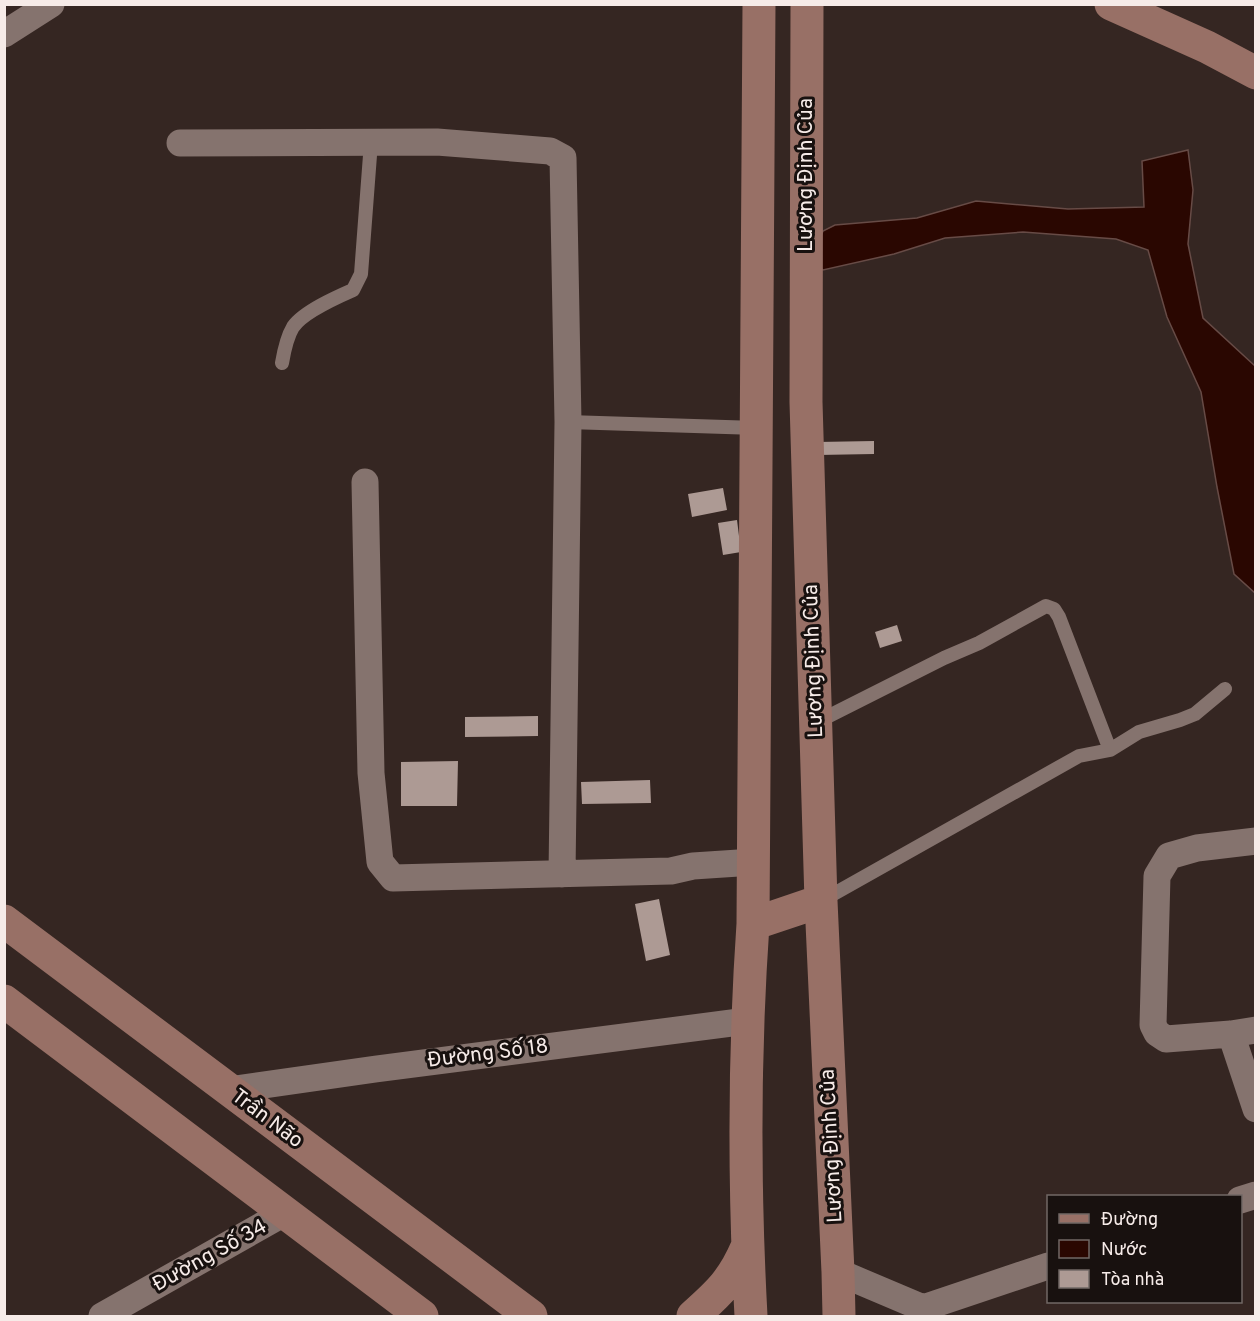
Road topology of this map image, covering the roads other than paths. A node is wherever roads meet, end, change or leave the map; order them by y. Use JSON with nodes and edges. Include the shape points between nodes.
{"nodes":[{"id":1,"x":51,"y":4,"type":"edge"},
{"id":2,"x":759,"y":4,"type":"edge"},
{"id":3,"x":807,"y":4,"type":"edge"},
{"id":4,"x":1111,"y":4,"type":"edge"},
{"id":5,"x":4,"y":34,"type":"edge"},
{"id":6,"x":1256,"y":73,"type":"edge"},
{"id":7,"x":371,"y":142,"type":"junction"},
{"id":8,"x":180,"y":143,"type":"dead end"},
{"id":9,"x":282,"y":363,"type":"dead end"},
{"id":10,"x":568,"y":422,"type":"junction"},
{"id":11,"x":757,"y":428,"type":"junction"},
{"id":12,"x":365,"y":482,"type":"dead end"},
{"id":13,"x":1225,"y":689,"type":"dead end"},
{"id":14,"x":815,"y":723,"type":"junction"},
{"id":15,"x":1110,"y":750,"type":"junction"},
{"id":16,"x":1256,"y":841,"type":"edge"},
{"id":17,"x":754,"y":862,"type":"junction"},
{"id":18,"x":562,"y":874,"type":"junction"},
{"id":19,"x":820,"y":901,"type":"junction"},
{"id":20,"x":4,"y":921,"type":"edge"},
{"id":21,"x":753,"y":924,"type":"junction"},
{"id":22,"x":4,"y":1001,"type":"edge"},
{"id":23,"x":747,"y":1021,"type":"junction"},
{"id":24,"x":1243,"y":1033,"type":"edge"},
{"id":25,"x":228,"y":1090,"type":"junction"},
{"id":26,"x":1256,"y":1109,"type":"edge"},
{"id":27,"x":286,"y":1212,"type":"junction"},
{"id":28,"x":747,"y":1248,"type":"junction"},
{"id":29,"x":1047,"y":1266,"type":"edge"},
{"id":30,"x":838,"y":1272,"type":"junction"},
{"id":31,"x":920,"y":1312,"type":"edge"},
{"id":32,"x":102,"y":1317,"type":"edge"},
{"id":33,"x":422,"y":1317,"type":"edge"},
{"id":34,"x":531,"y":1317,"type":"edge"},
{"id":35,"x":693,"y":1317,"type":"edge"},
{"id":36,"x":751,"y":1317,"type":"edge"},
{"id":37,"x":839,"y":1317,"type":"edge"}],
"edges":[{"from":1,"to":5,"type":"street"},
{"from":2,"to":11,"type":"main road"},
{"from":3,"to":14,"type":"main road","name":"Lương Định Của","via":[[806,402]]},
{"from":4,"to":6,"type":"main road"},
{"from":7,"to":8,"type":"street"},
{"from":7,"to":9,"type":"lane","via":[[361,274],[353,290],[324,303],[294,325]]},
{"from":7,"to":10,"type":"street","via":[[550,150],[563,158]]},
{"from":10,"to":11,"type":"lane"},
{"from":10,"to":18,"type":"street"},
{"from":11,"to":17,"type":"main road"},
{"from":12,"to":18,"type":"street","via":[[371,773],[380,861],[393,878]]},
{"from":13,"to":15,"type":"lane","via":[[1195,714],[1139,732]]},
{"from":14,"to":15,"type":"lane","via":[[1046,606],[1059,617]]},
{"from":14,"to":19,"type":"main road","name":"Lương Định Của"},
{"from":15,"to":19,"type":"lane","via":[[1079,756]]},
{"from":16,"to":24,"type":"street","via":[[1183,851],[1169,856],[1157,876],[1153,1025],[1157,1033],[1166,1039]]},
{"from":17,"to":18,"type":"street","via":[[671,871]]},
{"from":17,"to":21,"type":"main road"},
{"from":19,"to":21,"type":"main road"},
{"from":19,"to":30,"type":"main road","name":"Lương Định Của"},
{"from":20,"to":25,"type":"main road","name":"Trần Não"},
{"from":21,"to":23,"type":"main road"},
{"from":22,"to":27,"type":"main road"},
{"from":23,"to":25,"type":"street","name":"Đường Số 18"},
{"from":23,"to":28,"type":"main road"},
{"from":24,"to":26,"type":"street"},
{"from":25,"to":34,"type":"main road","name":"Trần Não"},
{"from":27,"to":32,"type":"street","name":"Đường Số 34"},
{"from":27,"to":33,"type":"main road"},
{"from":28,"to":35,"type":"main road","via":[[725,1286]]},
{"from":28,"to":36,"type":"main road"},
{"from":29,"to":31,"type":"street"},
{"from":30,"to":31,"type":"street"},
{"from":30,"to":37,"type":"main road","name":"Lương Định Của"}]}
